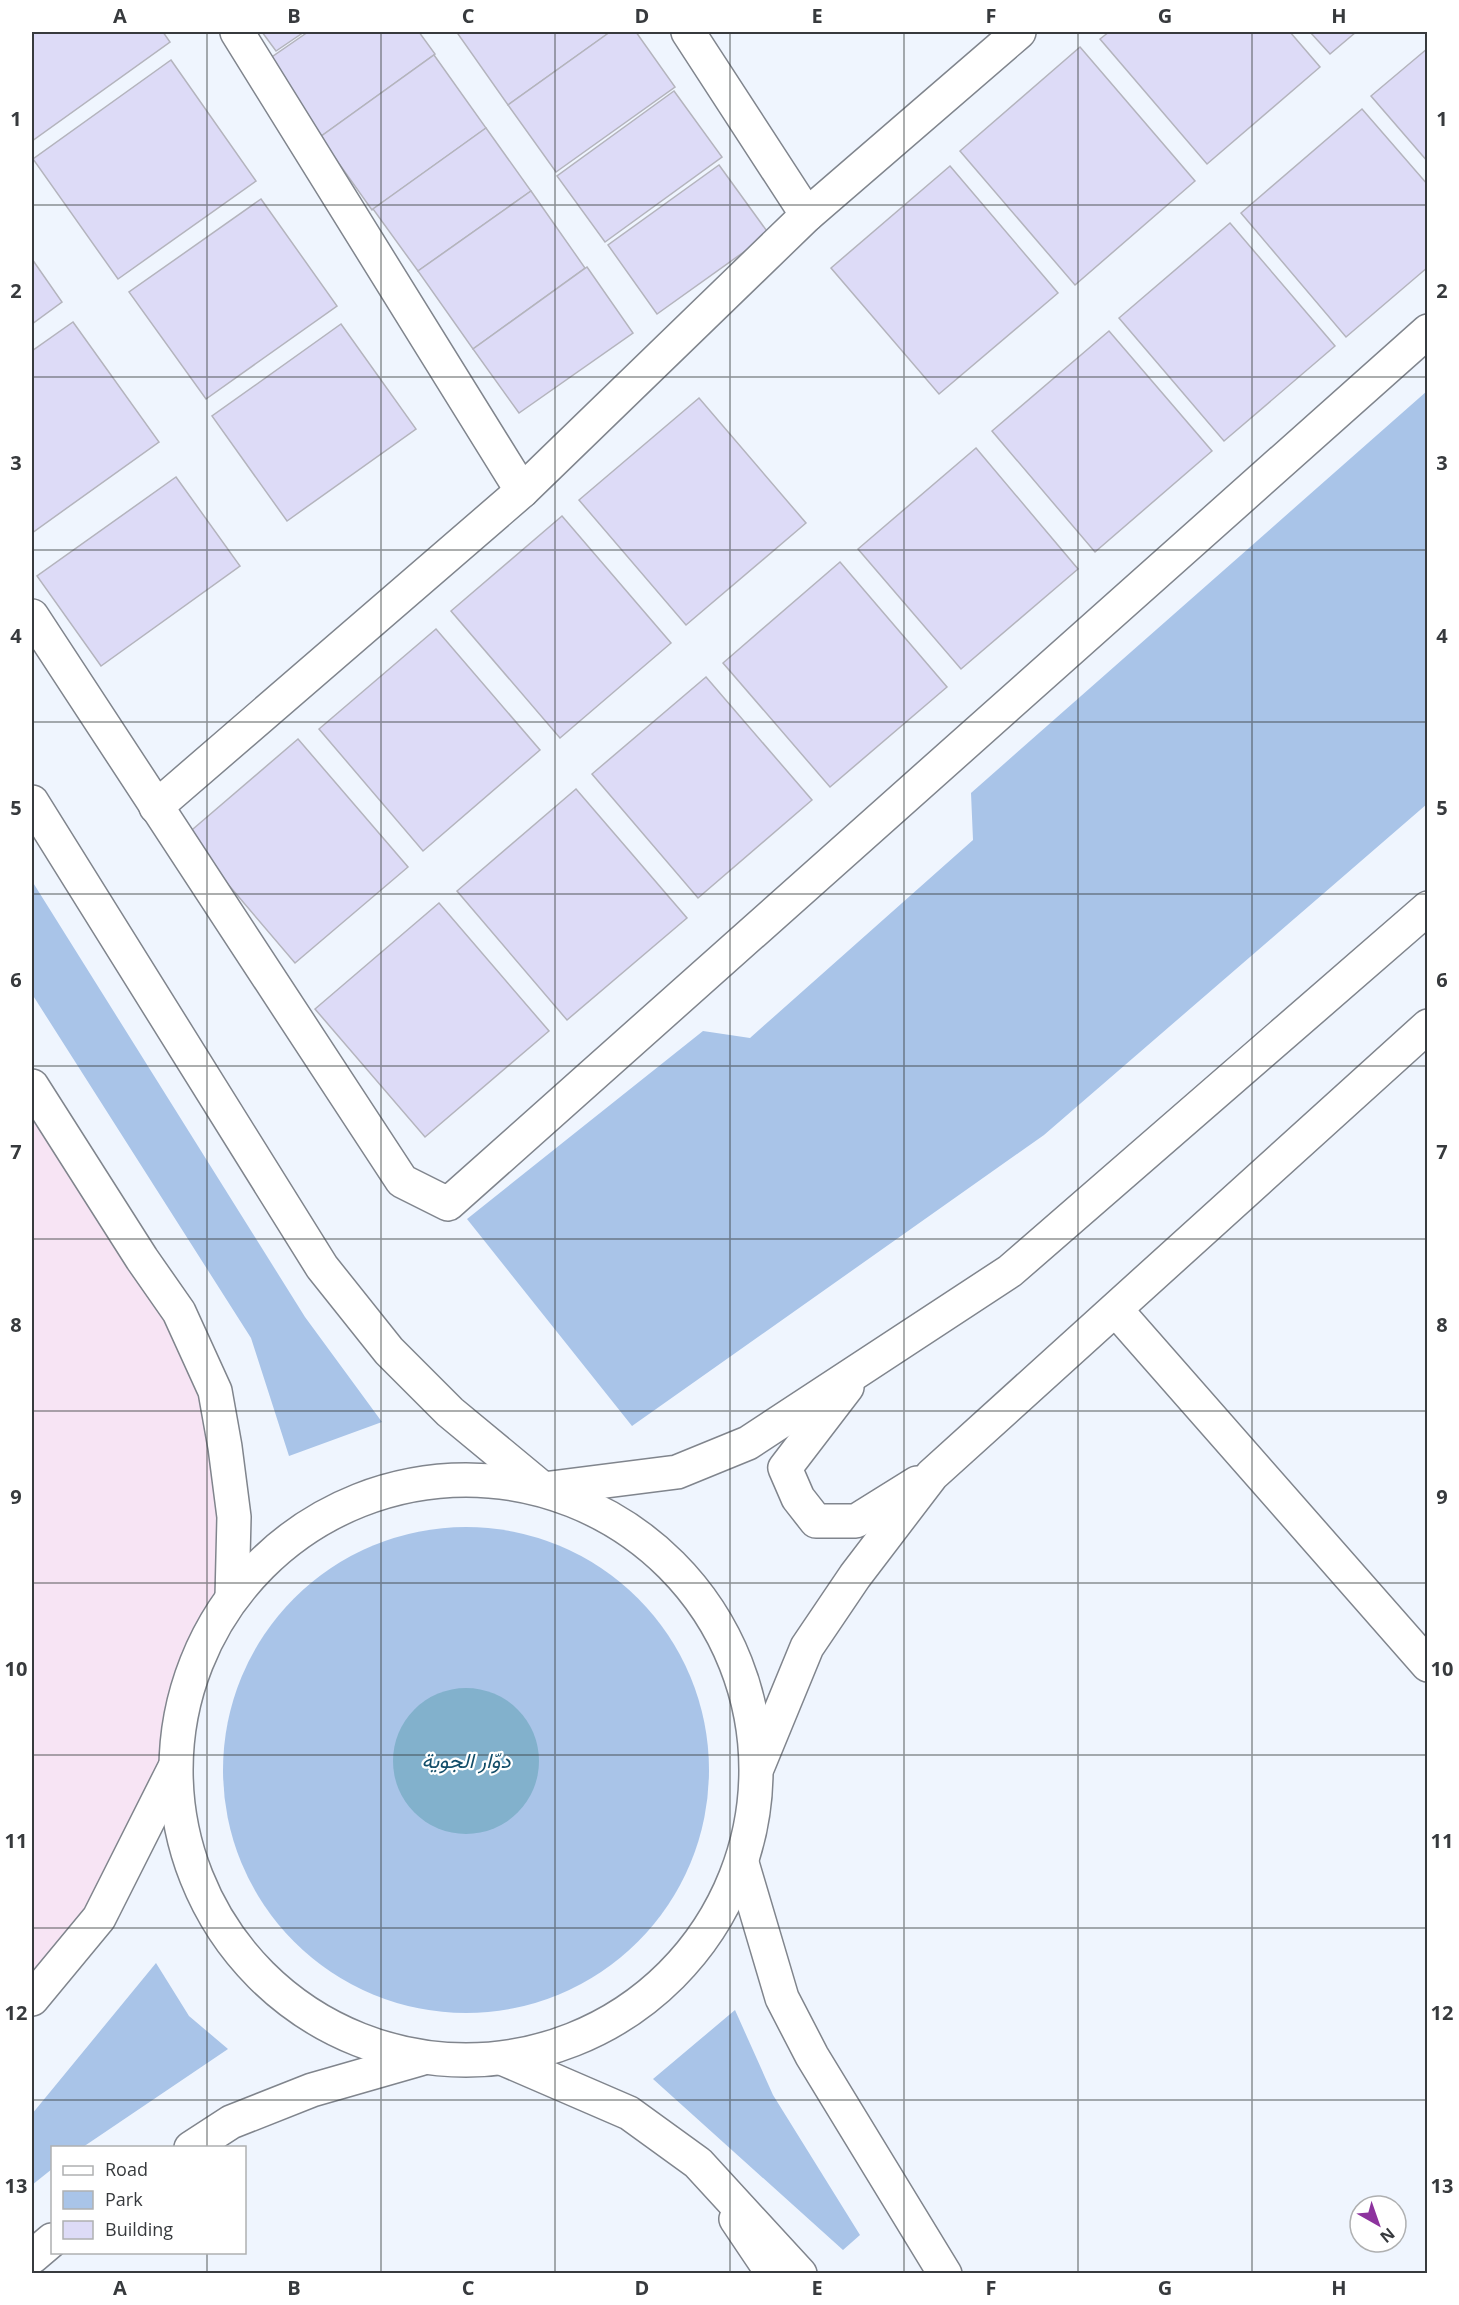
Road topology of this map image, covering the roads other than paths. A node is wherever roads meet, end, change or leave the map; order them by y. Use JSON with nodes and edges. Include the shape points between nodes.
{"nodes":[{"id":1,"x":237,"y":32,"type":"edge"},
{"id":2,"x":688,"y":32,"type":"edge"},
{"id":3,"x":1018,"y":32,"type":"edge"},
{"id":4,"x":807,"y":215,"type":"junction"},
{"id":5,"x":1428,"y":331,"type":"edge"},
{"id":6,"x":522,"y":491,"type":"junction"},
{"id":7,"x":32,"y":616,"type":"edge"},
{"id":8,"x":32,"y":802,"type":"edge"},
{"id":9,"x":156,"y":807,"type":"junction"},
{"id":10,"x":1428,"y":908,"type":"edge"},
{"id":11,"x":1428,"y":1026,"type":"edge"},
{"id":12,"x":32,"y":1086,"type":"edge"},
{"id":13,"x":1116,"y":1310,"type":"junction"},
{"id":14,"x":861,"y":1369,"type":"junction"},
{"id":15,"x":932,"y":1475,"type":"junction"},
{"id":16,"x":543,"y":1489,"type":"junction"},
{"id":17,"x":232,"y":1598,"type":"junction"},
{"id":18,"x":1428,"y":1665,"type":"edge"},
{"id":19,"x":758,"y":1766,"type":"junction"},
{"id":20,"x":174,"y":1769,"type":"junction"},
{"id":21,"x":742,"y":1863,"type":"junction"},
{"id":22,"x":32,"y":1999,"type":"edge"},
{"id":23,"x":420,"y":2059,"type":"junction"},
{"id":24,"x":504,"y":2060,"type":"junction"},
{"id":25,"x":194,"y":2146,"type":"edge"},
{"id":26,"x":699,"y":2163,"type":"junction"},
{"id":27,"x":51,"y":2241,"type":"edge"},
{"id":28,"x":32,"y":2257,"type":"edge"},
{"id":29,"x":936,"y":2260,"type":"edge"},
{"id":30,"x":773,"y":2274,"type":"edge"},
{"id":31,"x":800,"y":2274,"type":"edge"},
{"id":32,"x":959,"y":2274,"type":"edge"}],
"edges":[{"from":1,"to":6,"type":"main road"},
{"from":2,"to":4,"type":"main road"},
{"from":3,"to":4,"type":"main road"},
{"from":4,"to":6,"type":"main road"},
{"from":5,"to":9,"type":"main road","via":[[447,1204],[402,1181]]},
{"from":6,"to":9,"type":"main road"},
{"from":7,"to":9,"type":"main road"},
{"from":8,"to":16,"type":"main road","via":[[322,1267],[389,1351],[450,1412]]},
{"from":10,"to":14,"type":"main road","via":[[1010,1271]]},
{"from":11,"to":13,"type":"main road"},
{"from":12,"to":17,"type":"main road","via":[[179,1312],[215,1391],[234,1517]]},
{"from":13,"to":15,"type":"main road"},
{"from":13,"to":18,"type":"main road"},
{"from":14,"to":15,"type":"main road","via":[[785,1468],[798,1498],[816,1521],[856,1521]]},
{"from":14,"to":16,"type":"main road","via":[[748,1443],[677,1472]]},
{"from":15,"to":19,"type":"main road","via":[[807,1647]]},
{"from":16,"to":17,"type":"main road","via":[[465,1479],[403,1486],[355,1501],[311,1524],[275,1551]]},
{"from":16,"to":19,"type":"main road","via":[[609,1516],[659,1551],[697,1591],[724,1633],[748,1694]]},
{"from":17,"to":20,"type":"main road","via":[[210,1632],[193,1670],[178,1722]]},
{"from":19,"to":21,"type":"main road"},
{"from":20,"to":22,"type":"main road","via":[[99,1918]]},
{"from":20,"to":23,"type":"main road","via":[[184,1846],[205,1902],[249,1967],[327,2028]]},
{"from":21,"to":24,"type":"main road","via":[[719,1914],[697,1948],[650,1996],[596,2032],[551,2049]]},
{"from":21,"to":29,"type":"main road","via":[[782,1998],[812,2056]]},
{"from":23,"to":24,"type":"main road"},
{"from":23,"to":25,"type":"main road","via":[[312,2090],[231,2122]]},
{"from":24,"to":26,"type":"main road","via":[[629,2113]]},
{"from":26,"to":30,"type":"main road"},
{"from":26,"to":31,"type":"main road"},
{"from":27,"to":28,"type":"main road"},
{"from":29,"to":32,"type":"main road"}]}
